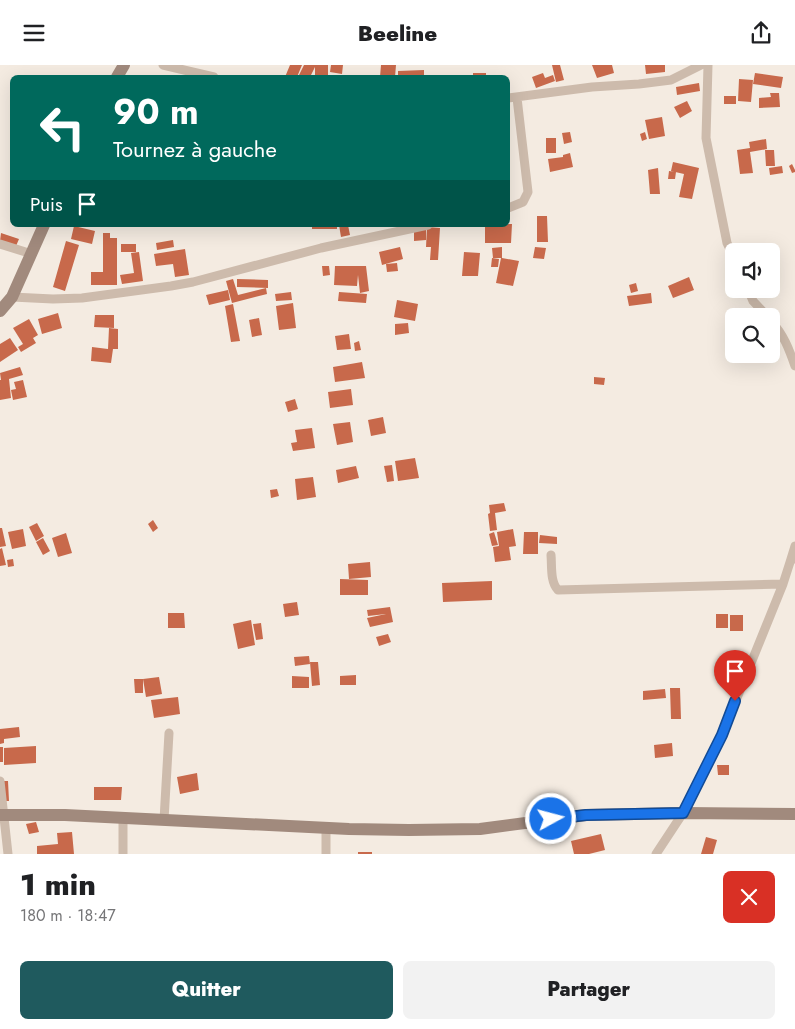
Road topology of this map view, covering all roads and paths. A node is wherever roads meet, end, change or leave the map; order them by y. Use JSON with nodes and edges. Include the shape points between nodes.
{"nodes":[{"id":1,"x":163,"y":65,"type":"edge"},
{"id":2,"x":700,"y":65,"type":"edge"},
{"id":3,"x":708,"y":65,"type":"edge"},
{"id":4,"x":206,"y":75,"type":"edge"},
{"id":5,"x":512,"y":98,"type":"edge"},
{"id":6,"x":510,"y":207,"type":"edge"},
{"id":7,"x":43,"y":227,"type":"edge"},
{"id":8,"x":418,"y":227,"type":"edge"},
{"id":9,"x":729,"y":243,"type":"edge"},
{"id":10,"x":0,"y":244,"type":"edge"},
{"id":11,"x":32,"y":254,"type":"junction"},
{"id":12,"x":12,"y":297,"type":"junction"},
{"id":13,"x":752,"y":298,"type":"edge"},
{"id":14,"x":760,"y":308,"type":"edge"},
{"id":15,"x":0,"y":311,"type":"edge"},
{"id":16,"x":780,"y":330,"type":"edge"},
{"id":17,"x":795,"y":366,"type":"edge"},
{"id":18,"x":795,"y":546,"type":"edge"},
{"id":19,"x":551,"y":555,"type":"dead end"},
{"id":20,"x":793,"y":559,"type":"edge"},
{"id":21,"x":783,"y":583,"type":"junction"},
{"id":22,"x":169,"y":733,"type":"dead end"},
{"id":23,"x":0,"y":781,"type":"edge"},
{"id":24,"x":683,"y":813,"type":"junction"},
{"id":25,"x":795,"y":814,"type":"edge"},
{"id":26,"x":2,"y":815,"type":"edge"},
{"id":27,"x":124,"y":818,"type":"junction"},
{"id":28,"x":164,"y":820,"type":"junction"},
{"id":29,"x":326,"y":828,"type":"junction"},
{"id":30,"x":8,"y":854,"type":"edge"},
{"id":31,"x":123,"y":854,"type":"edge"},
{"id":32,"x":326,"y":854,"type":"edge"},
{"id":33,"x":656,"y":854,"type":"edge"}],
"edges":[{"from":1,"to":4,"type":"street"},
{"from":2,"to":5,"type":"street","via":[[671,80]]},
{"from":3,"to":9,"type":"street","via":[[706,138]]},
{"from":5,"to":6,"type":"street","via":[[528,192],[523,201]]},
{"from":7,"to":11,"type":"street"},
{"from":8,"to":12,"type":"street","via":[[320,247],[171,286],[82,298]]},
{"from":10,"to":11,"type":"street"},
{"from":11,"to":12,"type":"street"},
{"from":12,"to":15,"type":"street"},
{"from":13,"to":14,"type":"street"},
{"from":16,"to":17,"type":"street"},
{"from":18,"to":20,"type":"street"},
{"from":19,"to":21,"type":"street","via":[[554,586],[558,590]]},
{"from":20,"to":21,"type":"street"},
{"from":21,"to":24,"type":"street","via":[[722,735]]},
{"from":22,"to":28,"type":"street"},
{"from":23,"to":26,"type":"street"},
{"from":24,"to":25,"type":"street"},
{"from":24,"to":29,"type":"street","via":[[586,815],[480,829]]},
{"from":24,"to":33,"type":"street"},
{"from":26,"to":27,"type":"street"},
{"from":26,"to":30,"type":"street"},
{"from":27,"to":28,"type":"street"},
{"from":27,"to":31,"type":"street"},
{"from":28,"to":29,"type":"street"},
{"from":29,"to":32,"type":"street"}]}
